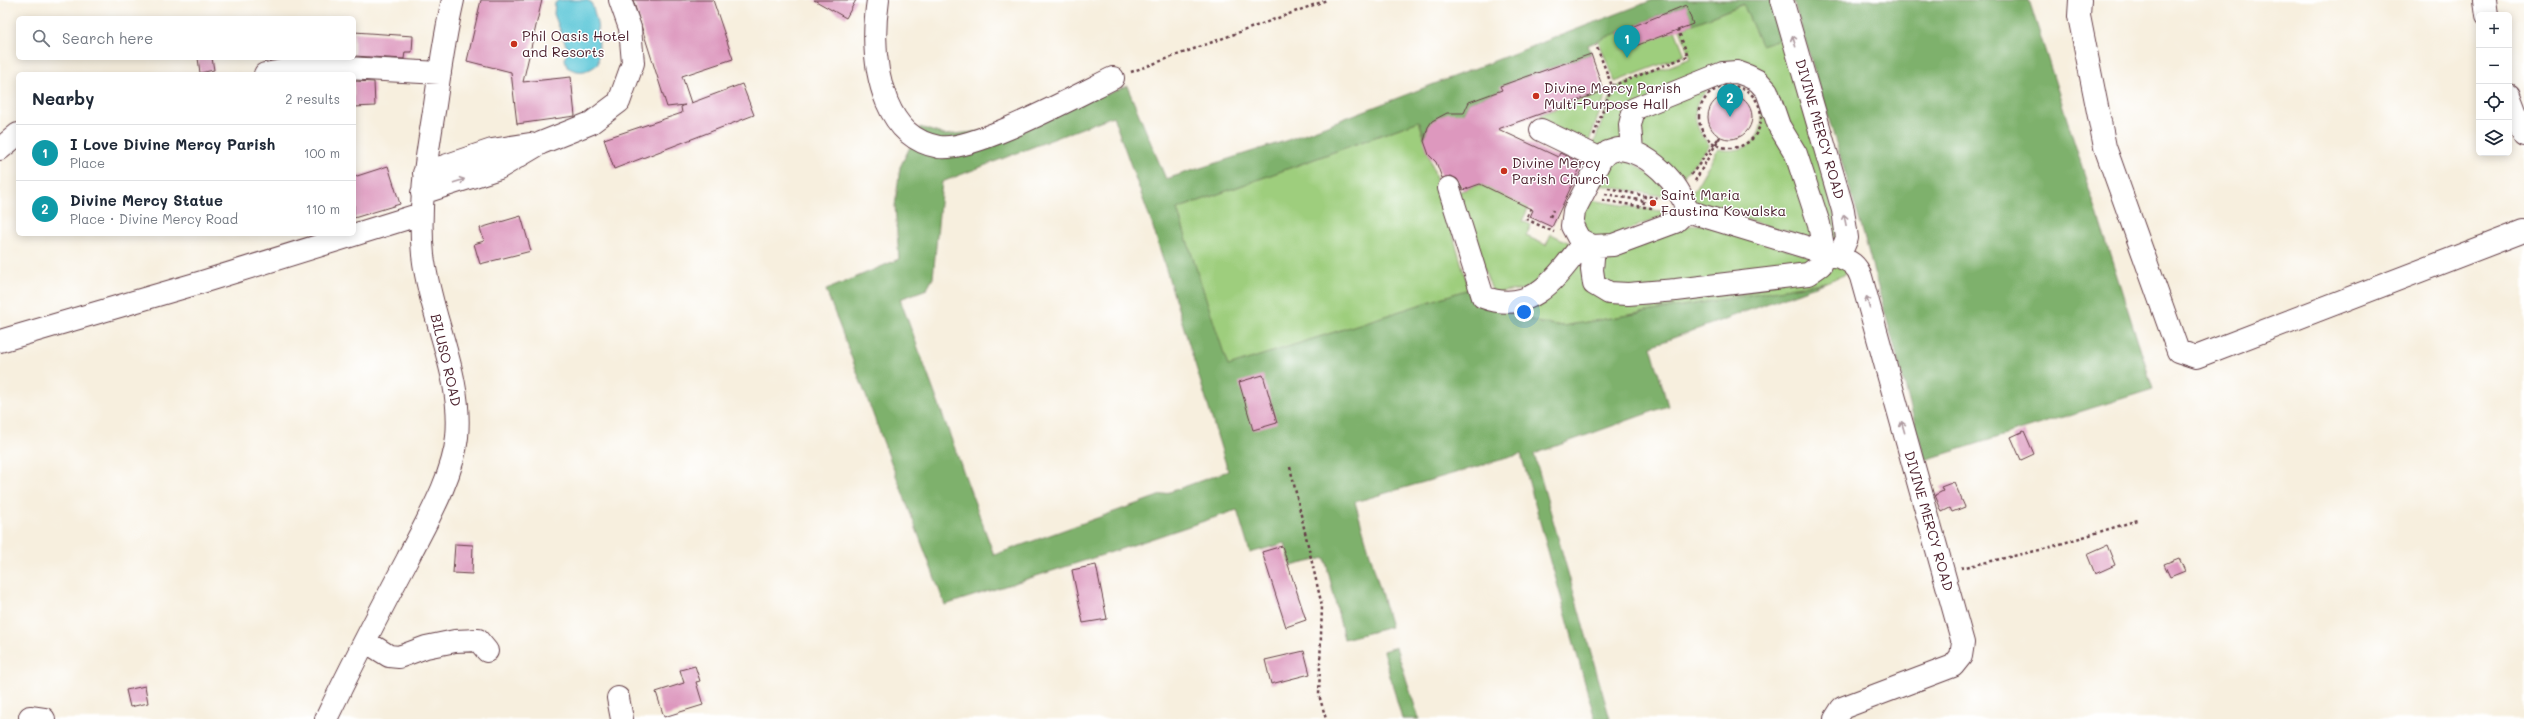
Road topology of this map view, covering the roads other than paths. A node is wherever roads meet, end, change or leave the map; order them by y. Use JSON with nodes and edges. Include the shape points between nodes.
{"nodes":[{"id":1,"x":453,"y":0,"type":"edge"},
{"id":2,"x":620,"y":0,"type":"edge"},
{"id":3,"x":878,"y":0,"type":"edge"},
{"id":4,"x":1782,"y":0,"type":"edge"},
{"id":5,"x":2080,"y":0,"type":"edge"},
{"id":6,"x":2485,"y":0,"type":"edge"},
{"id":7,"x":2487,"y":12,"type":"edge"},
{"id":8,"x":276,"y":72,"type":"edge"},
{"id":9,"x":440,"y":73,"type":"junction"},
{"id":10,"x":1113,"y":78,"type":"road end"},
{"id":11,"x":2512,"y":103,"type":"edge"},
{"id":12,"x":1541,"y":130,"type":"dead end"},
{"id":13,"x":2524,"y":135,"type":"edge"},
{"id":14,"x":16,"y":136,"type":"edge"},
{"id":15,"x":0,"y":149,"type":"edge"},
{"id":16,"x":1632,"y":152,"type":"junction"},
{"id":17,"x":1594,"y":156,"type":"junction"},
{"id":18,"x":1449,"y":188,"type":"dead end"},
{"id":19,"x":423,"y":193,"type":"junction"},
{"id":20,"x":1683,"y":201,"type":"junction"},
{"id":21,"x":356,"y":220,"type":"edge"},
{"id":22,"x":2524,"y":231,"type":"edge"},
{"id":23,"x":316,"y":236,"type":"edge"},
{"id":24,"x":1584,"y":239,"type":"junction"},
{"id":25,"x":1831,"y":254,"type":"junction"},
{"id":26,"x":0,"y":341,"type":"edge"},
{"id":27,"x":365,"y":641,"type":"junction"},
{"id":28,"x":487,"y":651,"type":"dead end"},
{"id":29,"x":618,"y":698,"type":"dead end"},
{"id":30,"x":326,"y":719,"type":"edge"},
{"id":31,"x":622,"y":719,"type":"edge"},
{"id":32,"x":1834,"y":719,"type":"edge"}],
"edges":[{"from":1,"to":9,"type":"street","name":"BILUSO ROAD"},
{"from":2,"to":19,"type":"street","via":[[630,28],[633,63],[619,102],[591,123],[541,143],[492,150]]},
{"from":3,"to":10,"type":"street","via":[[875,39],[880,83],[891,112],[906,133],[921,142],[940,147],[954,146],[989,136]]},
{"from":25,"to":4,"type":"street","name":"DIVINE MERCY ROAD","one_way":true,"via":[[1847,238],[1843,210]]},
{"from":5,"to":22,"type":"street","via":[[2079,16],[2105,147],[2178,351],[2196,357]]},
{"from":6,"to":7,"type":"street"},
{"from":8,"to":9,"type":"street","via":[[310,66]]},
{"from":9,"to":19,"type":"street","name":"BILUSO ROAD"},
{"from":11,"to":13,"type":"street"},
{"from":12,"to":17,"type":"street"},
{"from":14,"to":15,"type":"street"},
{"from":16,"to":17,"type":"street","via":[[1613,150]]},
{"from":16,"to":20,"type":"street","via":[[1666,176]]},
{"from":16,"to":25,"type":"street","via":[[1630,125],[1634,109],[1685,90],[1712,76],[1737,72],[1758,81],[1767,91],[1779,126],[1796,154]]},
{"from":17,"to":24,"type":"street","via":[[1574,212]]},
{"from":18,"to":24,"type":"street","via":[[1483,297],[1506,302],[1537,295],[1557,277]]},
{"from":19,"to":21,"type":"street"},
{"from":19,"to":27,"type":"street","name":"BILUSO ROAD","via":[[423,255],[429,291],[451,372],[458,409],[457,440],[432,509]]},
{"from":20,"to":24,"type":"street","via":[[1675,222],[1626,241],[1606,246]]},
{"from":20,"to":25,"type":"street","name":"DIVINE MERCY ROAD"},
{"from":23,"to":26,"type":"street","via":[[202,282]]},
{"from":24,"to":25,"type":"street","via":[[1594,284],[1603,291],[1616,294],[1676,290],[1808,274],[1822,265]]},
{"from":32,"to":25,"type":"street","name":"DIVINE MERCY ROAD","one_way":true,"via":[[1842,708],[1953,666],[1961,656],[1963,643],[1859,269],[1852,262]]},
{"from":27,"to":28,"type":"street","via":[[389,656],[399,657],[426,647],[455,641],[478,640]]},
{"from":27,"to":30,"type":"street","name":"BILUSO ROAD"},
{"from":29,"to":31,"type":"street"}]}
